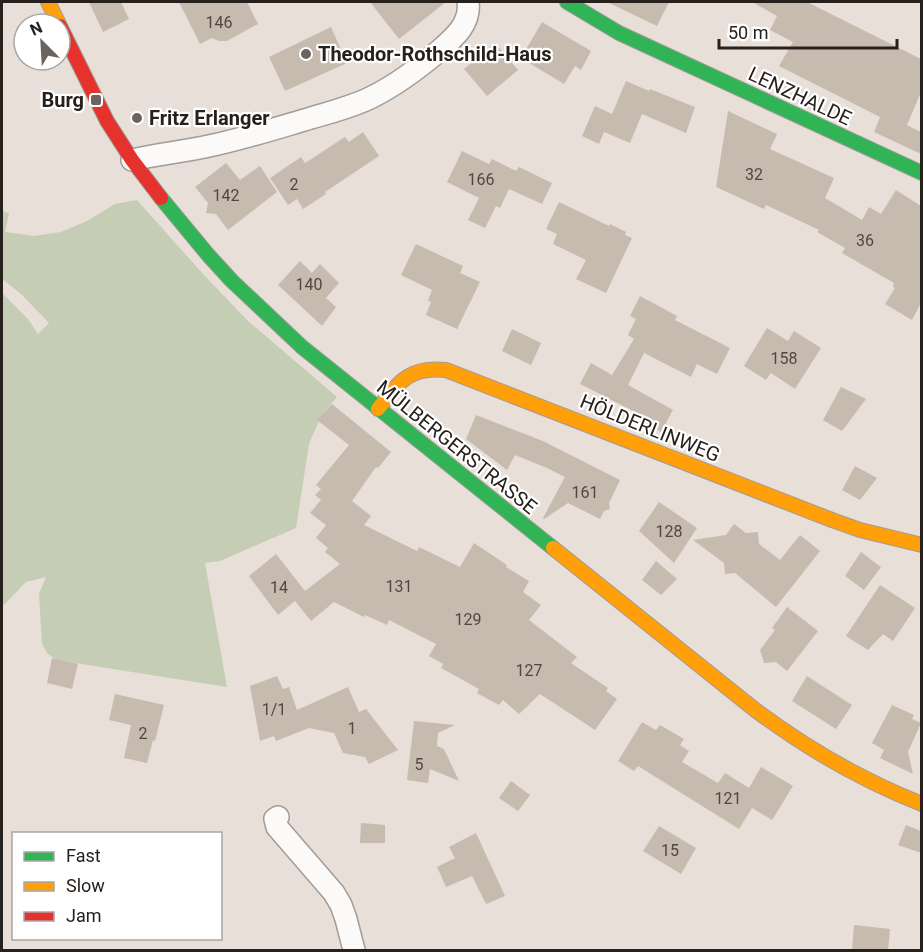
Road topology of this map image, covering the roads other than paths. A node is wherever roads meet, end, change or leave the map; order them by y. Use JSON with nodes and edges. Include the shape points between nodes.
{"nodes":[{"id":1,"x":468,"y":2,"type":"edge"},
{"id":2,"x":567,"y":2,"type":"edge"},
{"id":3,"x":72,"y":51,"type":"edge"},
{"id":4,"x":132,"y":160,"type":"junction"},
{"id":5,"x":921,"y":173,"type":"edge"},
{"id":6,"x":378,"y":409,"type":"junction"},
{"id":7,"x":921,"y":545,"type":"edge"},
{"id":8,"x":921,"y":804,"type":"edge"},
{"id":9,"x":278,"y":817,"type":"dead end"},
{"id":10,"x":354,"y":951,"type":"edge"}],
"edges":[{"from":1,"to":4,"type":"street","via":[[468,17],[450,41],[402,80],[371,98],[247,137]]},
{"from":2,"to":5,"type":"street","name":"LENZHALDE","via":[[619,33]]},
{"from":3,"to":4,"type":"street","name":"MÜLBERGERSTRASSE","via":[[107,121]]},
{"from":4,"to":6,"type":"street","name":"MÜLBERGERSTRASSE","via":[[232,281],[302,347]]},
{"from":6,"to":7,"type":"street","name":"HÖLDERLINWEG","via":[[406,376],[425,368],[446,370],[822,516]]},
{"from":6,"to":8,"type":"street","name":"MÜLBERGERSTRASSE","via":[[770,720],[842,767]]},
{"from":9,"to":10,"type":"street","via":[[277,827],[341,905]]}]}
